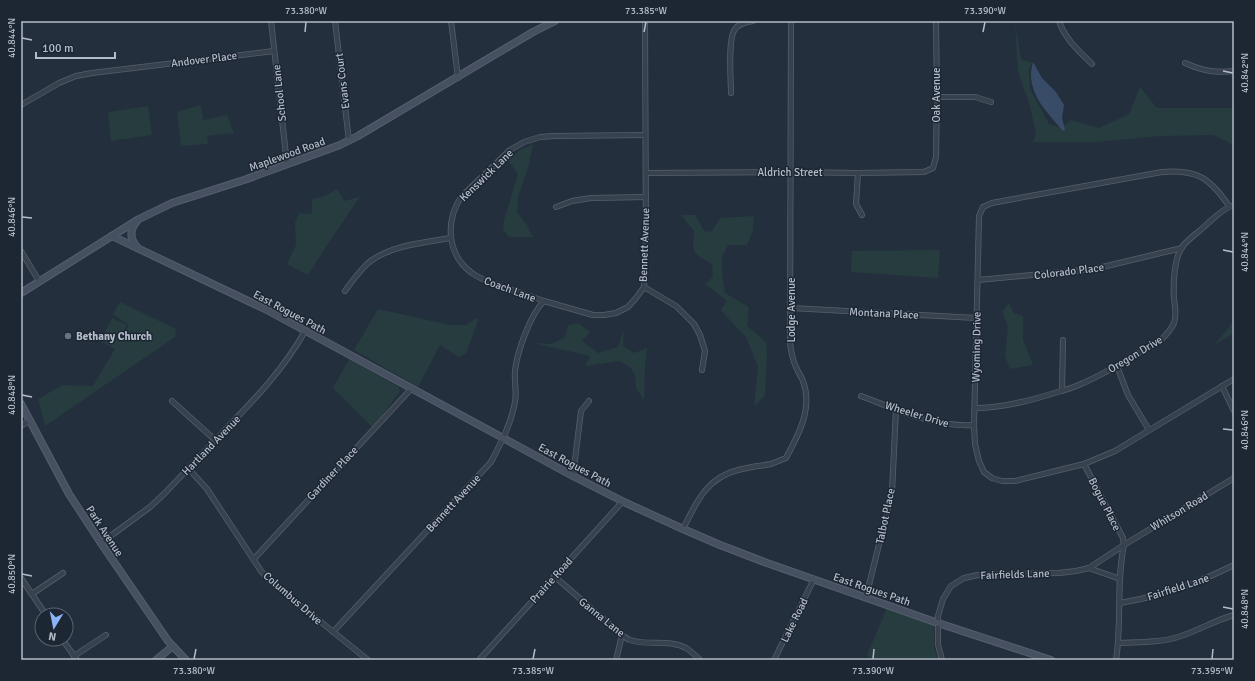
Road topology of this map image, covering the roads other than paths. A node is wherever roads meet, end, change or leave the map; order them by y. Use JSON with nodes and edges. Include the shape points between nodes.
{"nodes":[{"id":1,"x":271,"y":21,"type":"edge"},
{"id":2,"x":335,"y":21,"type":"edge"},
{"id":3,"x":451,"y":21,"type":"edge"},
{"id":4,"x":555,"y":21,"type":"edge"},
{"id":5,"x":645,"y":21,"type":"edge"},
{"id":6,"x":753,"y":21,"type":"edge"},
{"id":7,"x":791,"y":21,"type":"edge"},
{"id":8,"x":936,"y":21,"type":"edge"},
{"id":9,"x":1059,"y":21,"type":"edge"},
{"id":10,"x":274,"y":51,"type":"junction"},
{"id":11,"x":1092,"y":64,"type":"dead end"},
{"id":12,"x":1185,"y":64,"type":"dead end"},
{"id":13,"x":1234,"y":71,"type":"edge"},
{"id":14,"x":458,"y":78,"type":"junction"},
{"id":15,"x":732,"y":94,"type":"dead end"},
{"id":16,"x":937,"y":97,"type":"junction"},
{"id":17,"x":991,"y":102,"type":"dead end"},
{"id":18,"x":21,"y":105,"type":"edge"},
{"id":19,"x":645,"y":135,"type":"junction"},
{"id":20,"x":349,"y":141,"type":"junction"},
{"id":21,"x":287,"y":164,"type":"junction"},
{"id":22,"x":933,"y":168,"type":"joint"},
{"id":23,"x":790,"y":172,"type":"junction"},
{"id":24,"x":858,"y":173,"type":"junction"},
{"id":25,"x":646,"y":174,"type":"junction"},
{"id":26,"x":646,"y":197,"type":"junction"},
{"id":27,"x":1234,"y":205,"type":"edge"},
{"id":28,"x":1229,"y":206,"type":"junction"},
{"id":29,"x":556,"y":207,"type":"dead end"},
{"id":30,"x":862,"y":215,"type":"dead end"},
{"id":31,"x":139,"y":220,"type":"junction"},
{"id":32,"x":112,"y":236,"type":"junction"},
{"id":33,"x":450,"y":238,"type":"junction"},
{"id":34,"x":138,"y":248,"type":"junction"},
{"id":35,"x":1182,"y":248,"type":"junction"},
{"id":36,"x":21,"y":251,"type":"edge"},
{"id":37,"x":978,"y":280,"type":"junction"},
{"id":38,"x":39,"y":281,"type":"junction"},
{"id":39,"x":644,"y":287,"type":"junction"},
{"id":40,"x":345,"y":291,"type":"dead end"},
{"id":41,"x":21,"y":293,"type":"edge"},
{"id":42,"x":544,"y":301,"type":"junction"},
{"id":43,"x":791,"y":308,"type":"junction"},
{"id":44,"x":976,"y":318,"type":"junction"},
{"id":45,"x":305,"y":331,"type":"junction"},
{"id":46,"x":1063,"y":340,"type":"dead end"},
{"id":47,"x":1117,"y":366,"type":"junction"},
{"id":48,"x":702,"y":370,"type":"dead end"},
{"id":49,"x":1234,"y":379,"type":"edge"},
{"id":50,"x":1222,"y":386,"type":"junction"},
{"id":51,"x":411,"y":388,"type":"junction"},
{"id":52,"x":1062,"y":391,"type":"junction"},
{"id":53,"x":861,"y":396,"type":"dead end"},
{"id":54,"x":589,"y":400,"type":"dead end"},
{"id":55,"x":172,"y":401,"type":"dead end"},
{"id":56,"x":21,"y":404,"type":"edge"},
{"id":57,"x":975,"y":408,"type":"junction"},
{"id":58,"x":896,"y":409,"type":"junction"},
{"id":59,"x":1234,"y":411,"type":"edge"},
{"id":60,"x":29,"y":421,"type":"junction"},
{"id":61,"x":974,"y":425,"type":"junction"},
{"id":62,"x":21,"y":426,"type":"edge"},
{"id":63,"x":1149,"y":430,"type":"junction"},
{"id":64,"x":503,"y":438,"type":"junction"},
{"id":65,"x":215,"y":440,"type":"junction"},
{"id":66,"x":1084,"y":464,"type":"junction"},
{"id":67,"x":188,"y":468,"type":"junction"},
{"id":68,"x":573,"y":476,"type":"junction"},
{"id":69,"x":1234,"y":478,"type":"edge"},
{"id":70,"x":622,"y":501,"type":"junction"},
{"id":71,"x":683,"y":529,"type":"junction"},
{"id":72,"x":101,"y":543,"type":"junction"},
{"id":73,"x":1124,"y":545,"type":"junction"},
{"id":74,"x":254,"y":559,"type":"junction"},
{"id":75,"x":1234,"y":565,"type":"edge"},
{"id":76,"x":1089,"y":568,"type":"junction"},
{"id":77,"x":64,"y":573,"type":"dead end"},
{"id":78,"x":554,"y":576,"type":"junction"},
{"id":79,"x":21,"y":578,"type":"edge"},
{"id":80,"x":814,"y":579,"type":"junction"},
{"id":81,"x":1120,"y":579,"type":"junction"},
{"id":82,"x":32,"y":594,"type":"junction"},
{"id":83,"x":866,"y":597,"type":"junction"},
{"id":84,"x":1120,"y":603,"type":"junction"},
{"id":85,"x":41,"y":607,"type":"edge"},
{"id":86,"x":1234,"y":615,"type":"edge"},
{"id":87,"x":938,"y":623,"type":"junction"},
{"id":88,"x":333,"y":632,"type":"junction"},
{"id":89,"x":106,"y":635,"type":"dead end"},
{"id":90,"x":622,"y":635,"type":"junction"},
{"id":91,"x":1119,"y":643,"type":"junction"},
{"id":92,"x":173,"y":646,"type":"junction"},
{"id":93,"x":67,"y":647,"type":"edge"},
{"id":94,"x":75,"y":658,"type":"edge"},
{"id":95,"x":156,"y":660,"type":"edge"},
{"id":96,"x":186,"y":660,"type":"edge"},
{"id":97,"x":368,"y":660,"type":"edge"},
{"id":98,"x":480,"y":660,"type":"edge"},
{"id":99,"x":616,"y":660,"type":"edge"},
{"id":100,"x":700,"y":660,"type":"edge"},
{"id":101,"x":774,"y":660,"type":"edge"},
{"id":102,"x":942,"y":660,"type":"edge"},
{"id":103,"x":1051,"y":660,"type":"edge"},
{"id":104,"x":1116,"y":660,"type":"edge"}],
"edges":[{"from":1,"to":10,"type":"street","name":"School Lane"},
{"from":2,"to":20,"type":"street","name":"Evans Court"},
{"from":3,"to":14,"type":"street"},
{"from":4,"to":14,"type":"street","name":"Maplewood Road"},
{"from":5,"to":19,"type":"street","name":"Bennett Avenue"},
{"from":6,"to":15,"type":"street","via":[[735,28],[732,37]]},
{"from":7,"to":23,"type":"street","name":"Lodge Avenue"},
{"from":8,"to":16,"type":"street","name":"Oak Avenue"},
{"from":9,"to":11,"type":"street","via":[[1072,46]]},
{"from":10,"to":18,"type":"street","name":"Andover Place","via":[[76,76]]},
{"from":10,"to":21,"type":"street","name":"School Lane"},
{"from":12,"to":13,"type":"street","via":[[1210,72]]},
{"from":14,"to":20,"type":"street","name":"Maplewood Road"},
{"from":16,"to":17,"type":"street","via":[[974,97]]},
{"from":16,"to":22,"type":"street","name":"Oak Avenue","via":[[936,163]]},
{"from":19,"to":25,"type":"street","name":"Bennett Avenue"},
{"from":19,"to":33,"type":"street","name":"Kenswick Lane","via":[[554,136],[524,142],[510,150],[461,196],[451,217]]},
{"from":20,"to":21,"type":"street","name":"Maplewood Road"},
{"from":21,"to":31,"type":"street","name":"Maplewood Road","via":[[172,202]]},
{"from":22,"to":24,"type":"street","name":"Aldrich Street","via":[[924,172]]},
{"from":23,"to":24,"type":"street","name":"Aldrich Street"},
{"from":23,"to":25,"type":"street","name":"Aldrich Street"},
{"from":23,"to":43,"type":"street","name":"Lodge Avenue"},
{"from":24,"to":30,"type":"street","via":[[856,204]]},
{"from":25,"to":26,"type":"street","name":"Bennett Avenue"},
{"from":26,"to":29,"type":"street","via":[[591,198]]},
{"from":26,"to":39,"type":"street","name":"Bennett Avenue"},
{"from":27,"to":28,"type":"street","name":"Oregon Drive"},
{"from":28,"to":35,"type":"street","name":"Oregon Drive"},
{"from":28,"to":37,"type":"street","name":"Wyoming Drive","via":[[1211,184],[1188,172],[1176,171],[992,203],[983,207],[980,216]]},
{"from":31,"to":32,"type":"street","name":"Maplewood Road"},
{"from":31,"to":34,"type":"street","via":[[131,233],[132,240]]},
{"from":32,"to":34,"type":"street","name":"East Rogues Path"},
{"from":32,"to":38,"type":"street","name":"Maplewood Road"},
{"from":33,"to":40,"type":"street","via":[[408,246],[380,255],[368,264]]},
{"from":33,"to":42,"type":"street","name":"Coach Lane","via":[[457,256],[472,274]]},
{"from":34,"to":45,"type":"street","name":"East Rogues Path"},
{"from":35,"to":37,"type":"street","name":"Colorado Place","via":[[1094,270]]},
{"from":35,"to":47,"type":"street","name":"Oregon Drive","via":[[1174,275],[1174,322],[1161,340]]},
{"from":36,"to":38,"type":"street"},
{"from":37,"to":44,"type":"street","name":"Wyoming Drive"},
{"from":38,"to":41,"type":"street","name":"Maplewood Road"},
{"from":39,"to":42,"type":"street","name":"Bennett Avenue","via":[[628,307],[604,315],[593,315]]},
{"from":39,"to":48,"type":"street","via":[[676,306],[694,324],[705,352]]},
{"from":42,"to":64,"type":"street","name":"Bennett Avenue","via":[[530,322],[517,361],[515,401]]},
{"from":43,"to":44,"type":"street","name":"Montana Place"},
{"from":43,"to":71,"type":"street","name":"Lodge Avenue","via":[[791,356],[807,394],[801,427],[793,444],[786,458],[719,477],[707,487]]},
{"from":44,"to":57,"type":"street","name":"Wyoming Drive"},
{"from":45,"to":51,"type":"street","name":"East Rogues Path"},
{"from":45,"to":65,"type":"street","name":"Hartland Avenue","via":[[275,375]]},
{"from":46,"to":52,"type":"street"},
{"from":47,"to":52,"type":"street","name":"Oregon Drive"},
{"from":47,"to":63,"type":"street","via":[[1128,395]]},
{"from":49,"to":50,"type":"street","name":"Wyoming Drive"},
{"from":50,"to":59,"type":"street"},
{"from":50,"to":63,"type":"street","name":"Wyoming Drive"},
{"from":51,"to":64,"type":"street","name":"East Rogues Path"},
{"from":51,"to":74,"type":"street","name":"Gardiner Place"},
{"from":52,"to":57,"type":"street","name":"Oregon Drive","via":[[1009,405]]},
{"from":53,"to":58,"type":"street","name":"Wheeler Drive"},
{"from":54,"to":68,"type":"street","via":[[581,411]]},
{"from":55,"to":65,"type":"street"},
{"from":56,"to":60,"type":"street","name":"Park Avenue"},
{"from":57,"to":61,"type":"street","name":"Wyoming Drive"},
{"from":58,"to":61,"type":"street","name":"Wheeler Drive","via":[[948,425]]},
{"from":58,"to":83,"type":"street","name":"Talbot Place","via":[[892,492]]},
{"from":60,"to":62,"type":"street"},
{"from":60,"to":72,"type":"street","name":"Park Avenue","via":[[69,494]]},
{"from":61,"to":66,"type":"street","name":"Wyoming Drive","via":[[979,461],[984,472],[992,478],[1015,481]]},
{"from":63,"to":66,"type":"street","name":"Wyoming Drive","via":[[1115,451]]},
{"from":64,"to":68,"type":"street","name":"East Rogues Path"},
{"from":64,"to":88,"type":"street","name":"Bennett Avenue","via":[[491,462],[478,477]]},
{"from":65,"to":67,"type":"street","name":"Hartland Avenue"},
{"from":66,"to":73,"type":"street","name":"Bogue Place","via":[[1123,538]]},
{"from":67,"to":72,"type":"street","name":"Hartland Avenue","via":[[150,507]]},
{"from":67,"to":74,"type":"street","name":"Columbus Drive","via":[[207,489]]},
{"from":68,"to":70,"type":"street","name":"East Rogues Path"},
{"from":69,"to":73,"type":"street","name":"Whitson Road"},
{"from":70,"to":71,"type":"street","name":"East Rogues Path"},
{"from":70,"to":78,"type":"street","name":"Prairie Road"},
{"from":71,"to":80,"type":"street","name":"East Rogues Path"},
{"from":72,"to":92,"type":"street","name":"Park Avenue"},
{"from":73,"to":76,"type":"street","name":"Whitson Road"},
{"from":73,"to":81,"type":"street"},
{"from":74,"to":88,"type":"street","name":"Columbus Drive","via":[[269,580]]},
{"from":75,"to":84,"type":"street","name":"Fairfield Lane","via":[[1187,586]]},
{"from":76,"to":81,"type":"street"},
{"from":76,"to":87,"type":"street","name":"Fairfields Lane","via":[[1059,573],[978,575],[964,578],[946,592]]},
{"from":77,"to":82,"type":"street"},
{"from":78,"to":90,"type":"street","name":"Ganna Lane"},
{"from":78,"to":98,"type":"street","name":"Prairie Road"},
{"from":79,"to":82,"type":"street"},
{"from":80,"to":83,"type":"street","name":"East Rogues Path"},
{"from":80,"to":101,"type":"street","name":"Lake Road"},
{"from":81,"to":84,"type":"street"},
{"from":82,"to":85,"type":"street"},
{"from":83,"to":87,"type":"street","name":"East Rogues Path"},
{"from":84,"to":91,"type":"street"},
{"from":86,"to":91,"type":"street","via":[[1178,638]]},
{"from":87,"to":102,"type":"street","name":"Fairfields Lane","via":[[938,645]]},
{"from":87,"to":103,"type":"street","name":"East Rogues Path"},
{"from":88,"to":97,"type":"street","name":"Columbus Drive"},
{"from":89,"to":94,"type":"street"},
{"from":90,"to":99,"type":"street"},
{"from":90,"to":100,"type":"street","name":"Ganna Lane","via":[[630,640],[676,645],[685,648]]},
{"from":91,"to":104,"type":"street"},
{"from":92,"to":95,"type":"street"},
{"from":92,"to":96,"type":"street","name":"Park Avenue"},
{"from":93,"to":94,"type":"street"}]}
